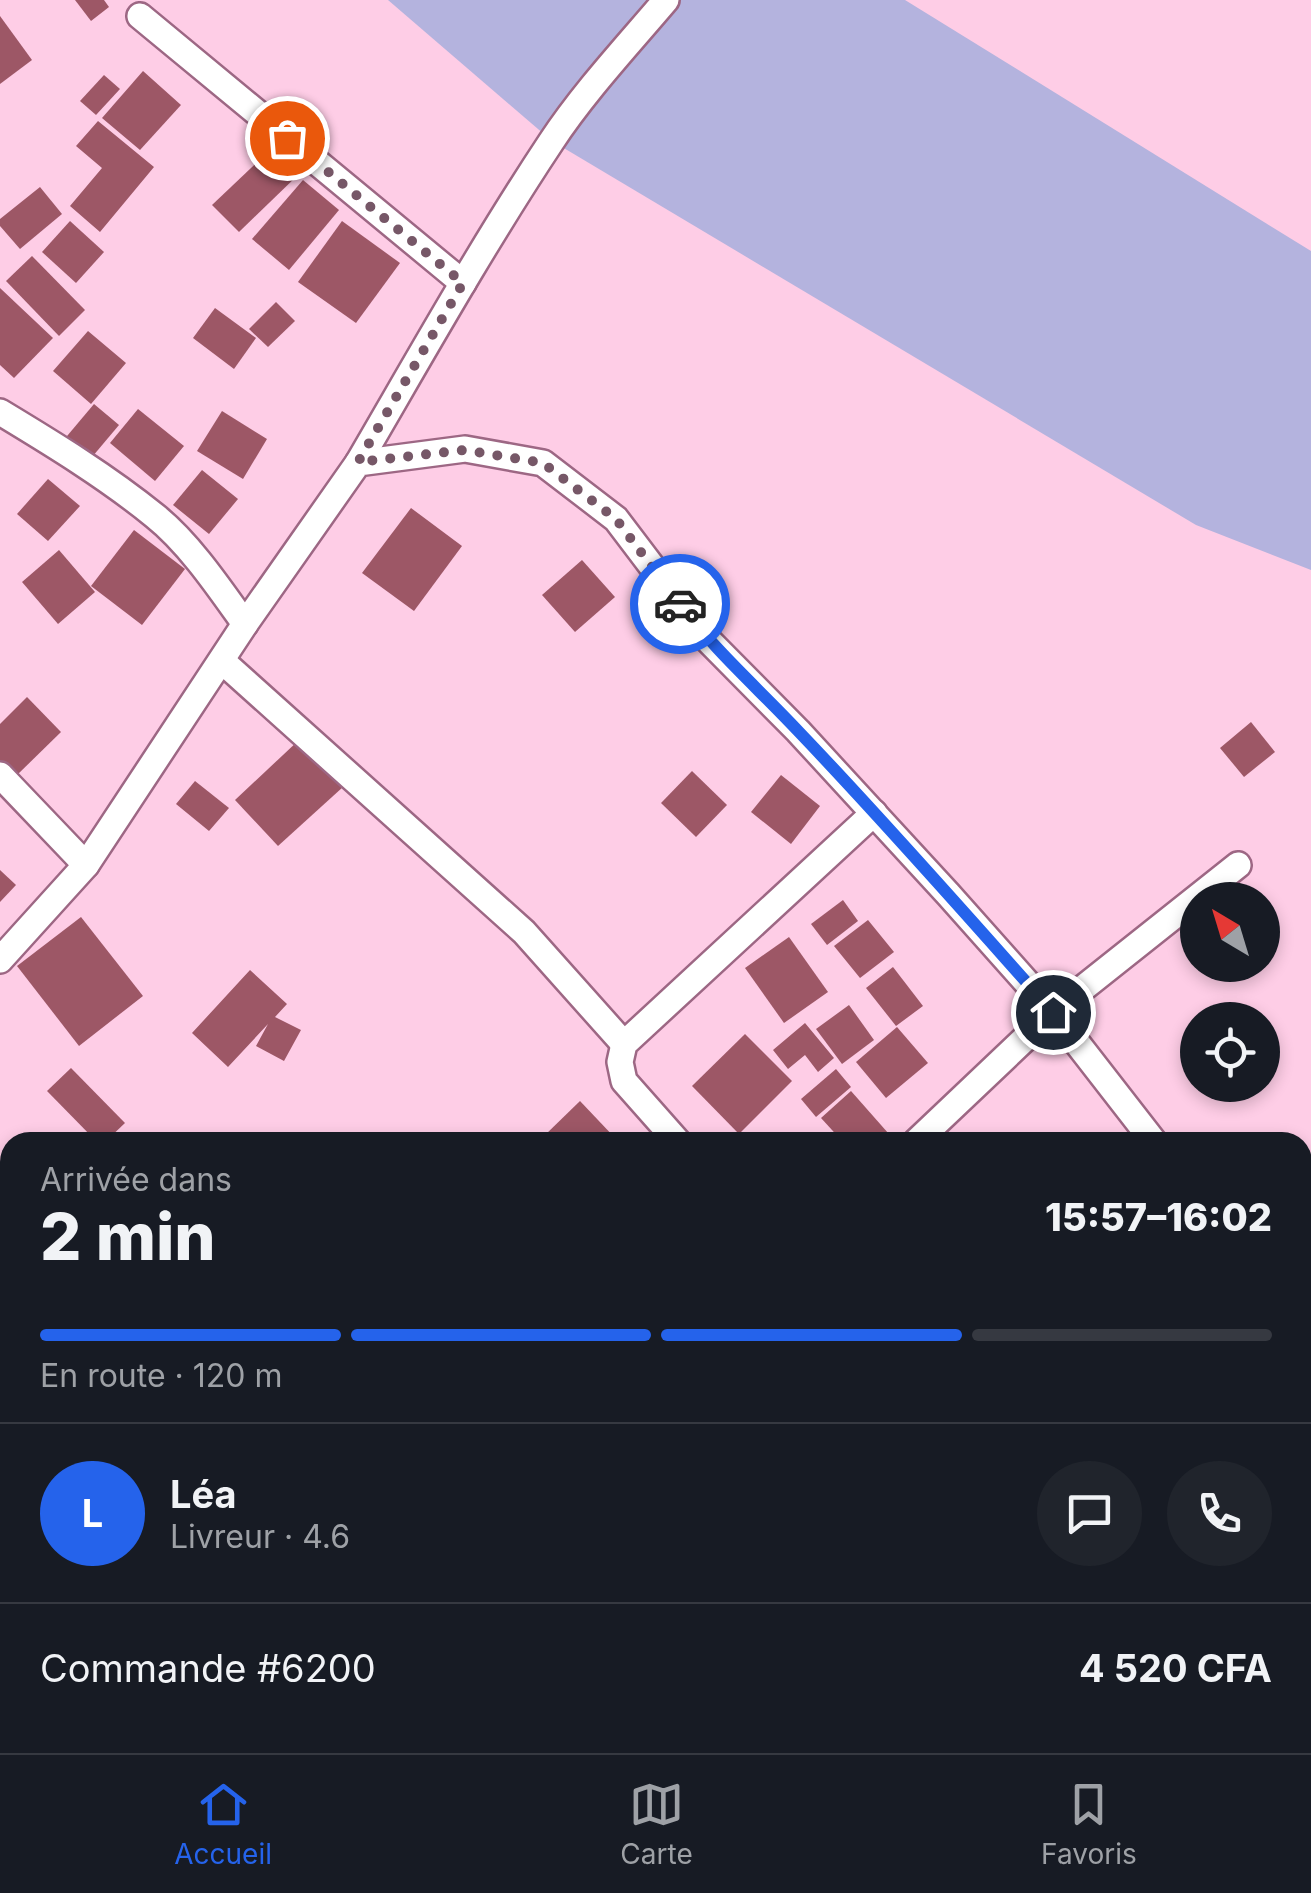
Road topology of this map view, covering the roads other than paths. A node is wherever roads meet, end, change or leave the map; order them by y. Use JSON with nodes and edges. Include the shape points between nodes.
{"nodes":[{"id":1,"x":666,"y":0,"type":"edge"},
{"id":2,"x":140,"y":16,"type":"dead end"},
{"id":3,"x":463,"y":283,"type":"junction"},
{"id":4,"x":0,"y":412,"type":"edge"},
{"id":5,"x":358,"y":462,"type":"junction"},
{"id":6,"x":245,"y":624,"type":"junction"},
{"id":7,"x":222,"y":661,"type":"junction"},
{"id":8,"x":0,"y":775,"type":"edge"},
{"id":9,"x":874,"y":814,"type":"junction"},
{"id":10,"x":86,"y":865,"type":"junction"},
{"id":11,"x":1238,"y":865,"type":"dead end"},
{"id":12,"x":0,"y":960,"type":"edge"},
{"id":13,"x":1053,"y":1012,"type":"junction"},
{"id":14,"x":624,"y":1044,"type":"junction"},
{"id":15,"x":669,"y":1132,"type":"edge"},
{"id":16,"x":927,"y":1132,"type":"edge"},
{"id":17,"x":1146,"y":1132,"type":"edge"}],
"edges":[{"from":1,"to":3,"type":"street","via":[[552,141]]},
{"from":2,"to":3,"type":"street"},
{"from":3,"to":5,"type":"street"},
{"from":4,"to":6,"type":"street","via":[[158,518]]},
{"from":5,"to":6,"type":"street"},
{"from":5,"to":9,"type":"street","via":[[465,450],[543,463],[616,519],[707,640]]},
{"from":6,"to":7,"type":"street"},
{"from":7,"to":10,"type":"street"},
{"from":7,"to":14,"type":"street","via":[[524,932]]},
{"from":8,"to":10,"type":"street"},
{"from":9,"to":13,"type":"street"},
{"from":9,"to":14,"type":"street"},
{"from":10,"to":12,"type":"street"},
{"from":11,"to":13,"type":"street"},
{"from":13,"to":16,"type":"street"},
{"from":13,"to":17,"type":"street"},
{"from":14,"to":15,"type":"street","via":[[624,1081]]}]}
